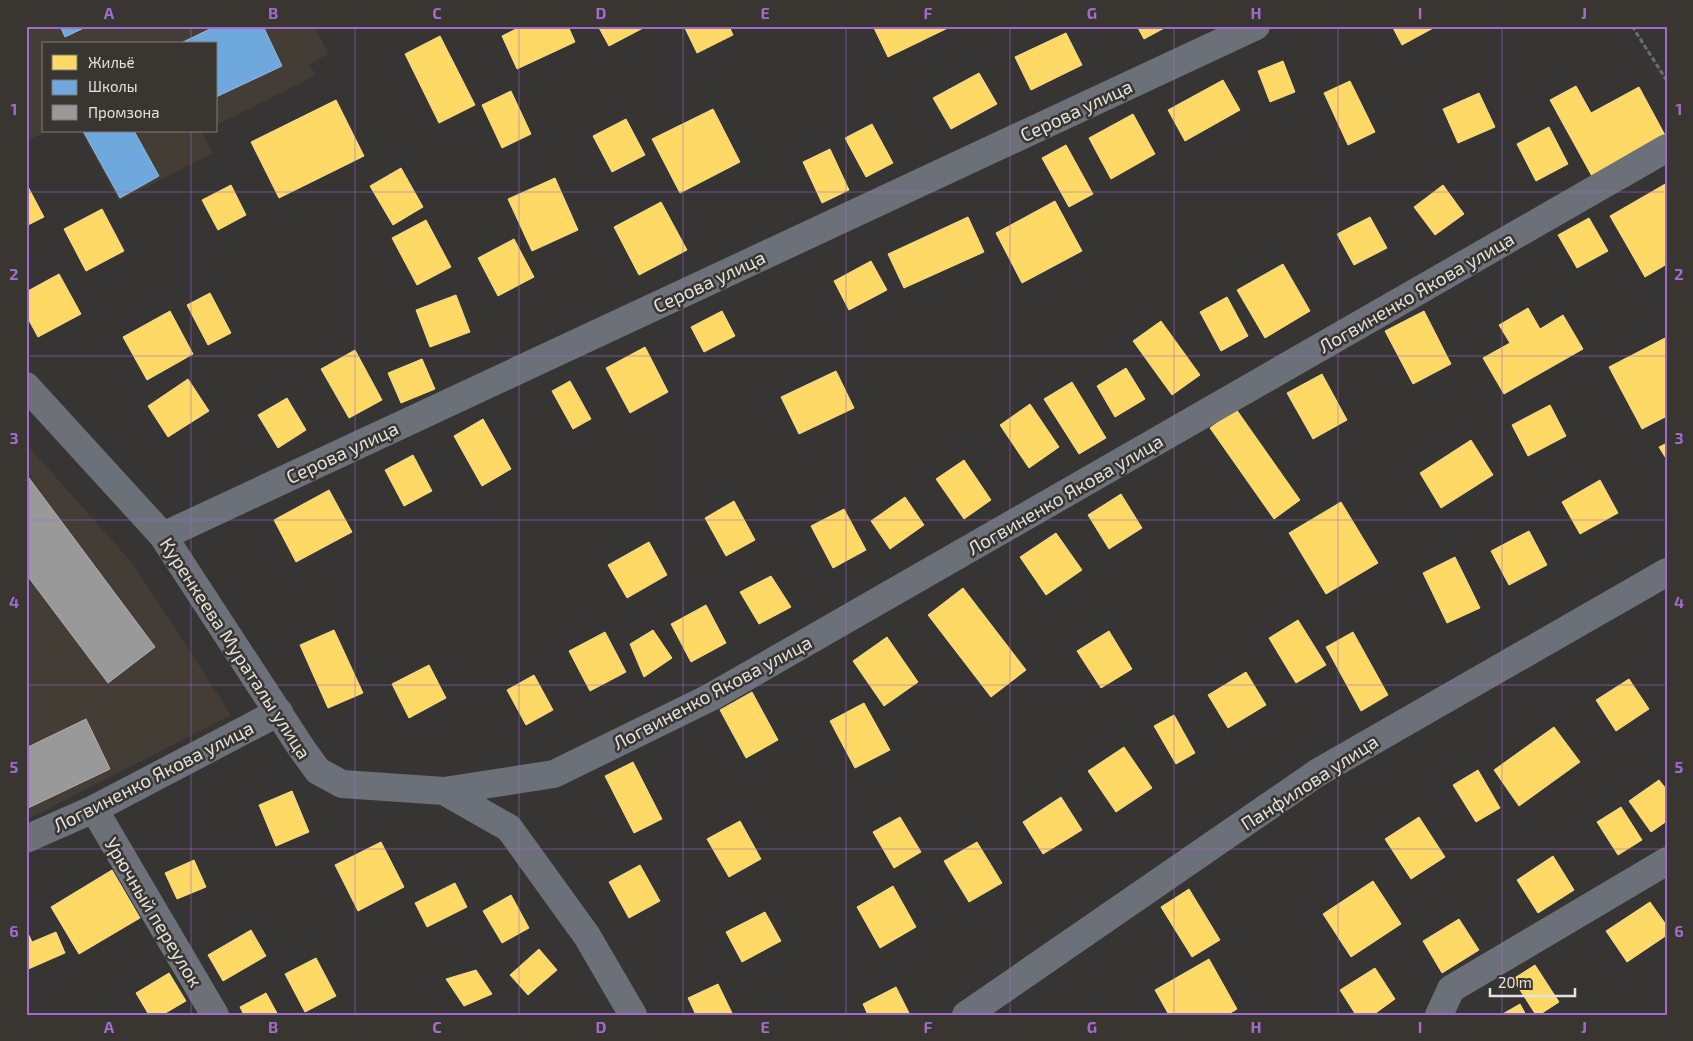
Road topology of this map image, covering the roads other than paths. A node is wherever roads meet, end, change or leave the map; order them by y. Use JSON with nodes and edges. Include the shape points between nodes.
{"nodes":[{"id":1,"x":1256,"y":26,"type":"edge"},
{"id":2,"x":1667,"y":148,"type":"edge"},
{"id":3,"x":26,"y":386,"type":"edge"},
{"id":4,"x":163,"y":536,"type":"junction"},
{"id":5,"x":1667,"y":572,"type":"edge"},
{"id":6,"x":279,"y":712,"type":"junction"},
{"id":7,"x":444,"y":791,"type":"junction"},
{"id":8,"x":94,"y":809,"type":"junction"},
{"id":9,"x":26,"y":839,"type":"edge"},
{"id":10,"x":1667,"y":861,"type":"edge"},
{"id":11,"x":215,"y":1015,"type":"edge"},
{"id":12,"x":633,"y":1015,"type":"edge"},
{"id":13,"x":966,"y":1015,"type":"edge"},
{"id":14,"x":1440,"y":1015,"type":"edge"}],
"edges":[{"from":1,"to":4,"type":"street","name":"Серова улица"},
{"from":2,"to":7,"type":"street","name":"Логвиненко Якова улица","via":[[711,697],[554,774]]},
{"from":3,"to":4,"type":"street","name":"Куренкеева Мураталы улица"},
{"from":4,"to":6,"type":"street","name":"Куренкеева Мураталы улица"},
{"from":5,"to":13,"type":"street","name":"Панфилова улица","via":[[1317,773]]},
{"from":6,"to":7,"type":"street","name":"Куренкеева Мураталы улица","via":[[318,771],[342,784]]},
{"from":6,"to":8,"type":"street","name":"Логвиненко Якова улица"},
{"from":7,"to":12,"type":"street","name":"Куренкеева Мураталы улица","via":[[509,828],[587,936]]},
{"from":8,"to":9,"type":"street","name":"Логвиненко Якова улица"},
{"from":8,"to":11,"type":"street","name":"Урючный переулок"},
{"from":10,"to":14,"type":"street","via":[[1451,988]]}]}
